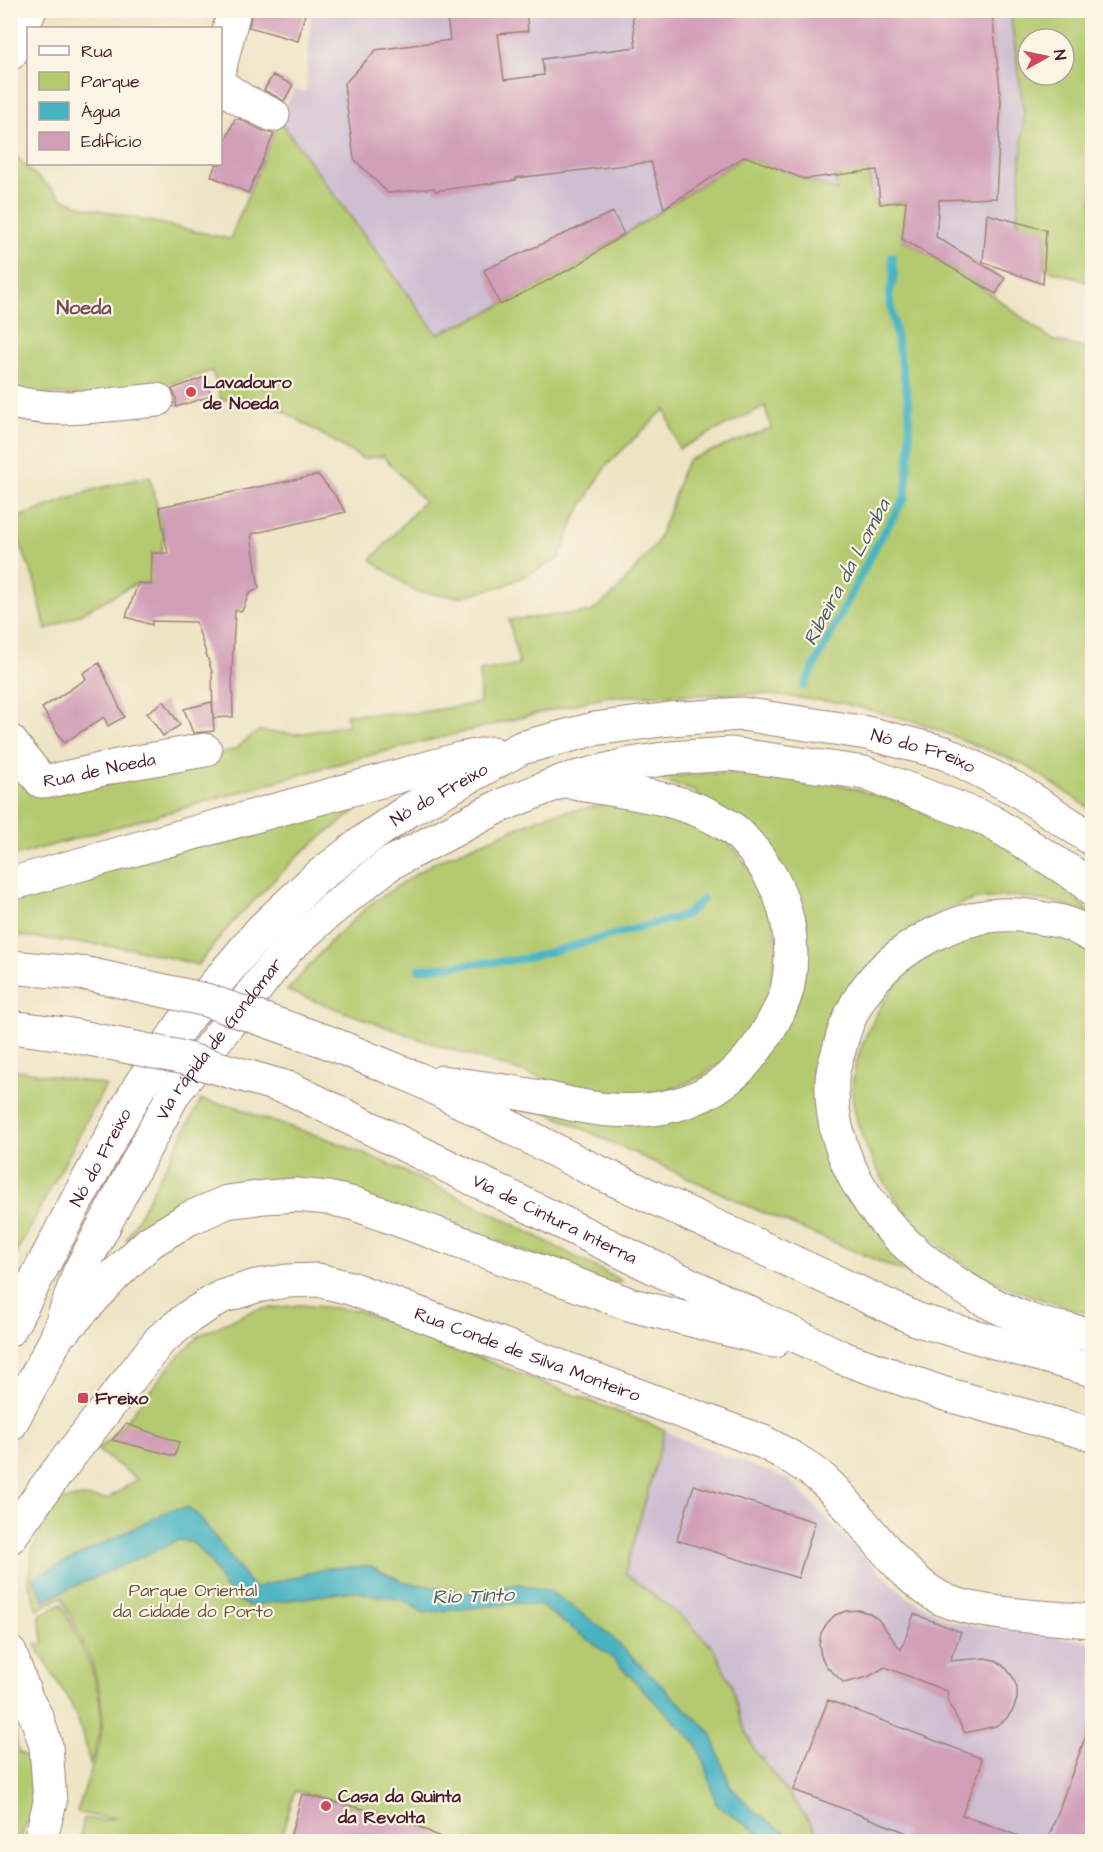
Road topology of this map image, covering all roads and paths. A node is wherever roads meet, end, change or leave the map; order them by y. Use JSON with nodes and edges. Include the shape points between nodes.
{"nodes":[{"id":1,"x":30,"y":10,"type":"edge"},
{"id":2,"x":234,"y":10,"type":"edge"},
{"id":3,"x":10,"y":54,"type":"edge"},
{"id":4,"x":222,"y":58,"type":"edge"},
{"id":5,"x":10,"y":69,"type":"edge"},
{"id":6,"x":27,"y":71,"type":"edge"},
{"id":7,"x":222,"y":86,"type":"edge"},
{"id":8,"x":273,"y":115,"type":"dead end"},
{"id":9,"x":157,"y":399,"type":"dead end"},
{"id":10,"x":10,"y":401,"type":"edge"},
{"id":11,"x":10,"y":741,"type":"edge"},
{"id":12,"x":521,"y":748,"type":"junction"},
{"id":13,"x":206,"y":750,"type":"dead end"},
{"id":14,"x":563,"y":781,"type":"junction"},
{"id":15,"x":1092,"y":839,"type":"edge"},
{"id":16,"x":10,"y":884,"type":"edge"},
{"id":17,"x":1092,"y":890,"type":"edge"},
{"id":18,"x":1092,"y":936,"type":"edge"},
{"id":19,"x":10,"y":967,"type":"edge"},
{"id":20,"x":10,"y":1028,"type":"edge"},
{"id":21,"x":416,"y":1078,"type":"junction"},
{"id":22,"x":10,"y":1329,"type":"edge"},
{"id":23,"x":1092,"y":1335,"type":"edge"},
{"id":24,"x":56,"y":1339,"type":"junction"},
{"id":25,"x":843,"y":1358,"type":"junction"},
{"id":26,"x":1092,"y":1370,"type":"edge"},
{"id":27,"x":10,"y":1425,"type":"edge"},
{"id":28,"x":1092,"y":1434,"type":"edge"},
{"id":29,"x":10,"y":1537,"type":"edge"},
{"id":30,"x":1092,"y":1621,"type":"edge"},
{"id":31,"x":10,"y":1653,"type":"edge"},
{"id":32,"x":19,"y":1696,"type":"edge"},
{"id":33,"x":40,"y":1842,"type":"edge"}],
"edges":[{"from":1,"to":3,"type":"main road"},
{"from":2,"to":4,"type":"main road"},
{"from":5,"to":6,"type":"main road"},
{"from":7,"to":8,"type":"main road"},
{"from":9,"to":10,"type":"main road","via":[[53,408]]},
{"from":11,"to":13,"type":"main road","name":"Rua de Noeda","via":[[41,781]]},
{"from":12,"to":15,"type":"main road","name":"Nó do Freixo","via":[[594,729],[742,714],[867,733],[945,753],[1016,789]]},
{"from":12,"to":16,"type":"main road","via":[[460,759]]},
{"from":12,"to":22,"type":"main road","name":"Nó do Freixo","via":[[409,810],[315,879],[261,930],[183,1023],[140,1085]]},
{"from":14,"to":17,"type":"main road","via":[[631,764],[731,754],[866,774],[989,820],[1083,880]]},
{"from":14,"to":21,"type":"main road","via":[[672,801],[702,810],[732,828],[774,879],[786,907],[791,959],[788,986],[779,1012],[749,1060],[730,1077],[689,1100],[663,1107],[638,1110],[578,1106]]},
{"from":14,"to":24,"type":"main road","name":"Via rápida de Gondomar","via":[[500,806],[389,864],[288,948],[174,1093],[79,1273]]},
{"from":18,"to":23,"type":"main road","via":[[1067,923],[999,914],[958,922],[926,938],[896,956],[855,1004],[844,1028],[832,1079],[833,1119],[845,1157],[880,1216],[905,1245],[980,1297],[1032,1321]]},
{"from":19,"to":21,"type":"main road","bridge":true,"via":[[88,974],[206,1000]]},
{"from":20,"to":25,"type":"main road","name":"Via de Cintura Interna","bridge":true,"via":[[65,1034],[180,1057],[291,1089]]},
{"from":21,"to":26,"type":"main road","via":[[581,1164],[918,1320]]},
{"from":24,"to":25,"type":"main road","via":[[150,1242],[188,1219],[227,1202],[296,1195],[355,1204],[632,1305]]},
{"from":24,"to":27,"type":"main road","name":"Via rápida de Gondomar"},
{"from":25,"to":28,"type":"main road","name":"Via de Cintura Interna","via":[[945,1394]]},
{"from":29,"to":30,"type":"main road","name":"Rua Conde de Silva Monteiro","via":[[160,1340],[221,1297],[256,1286],[318,1280],[361,1292],[763,1442],[823,1479],[909,1574],[951,1603],[994,1612]]},
{"from":31,"to":32,"type":"main road"},
{"from":32,"to":33,"type":"main road","via":[[37,1718],[46,1746],[50,1802]]}]}
